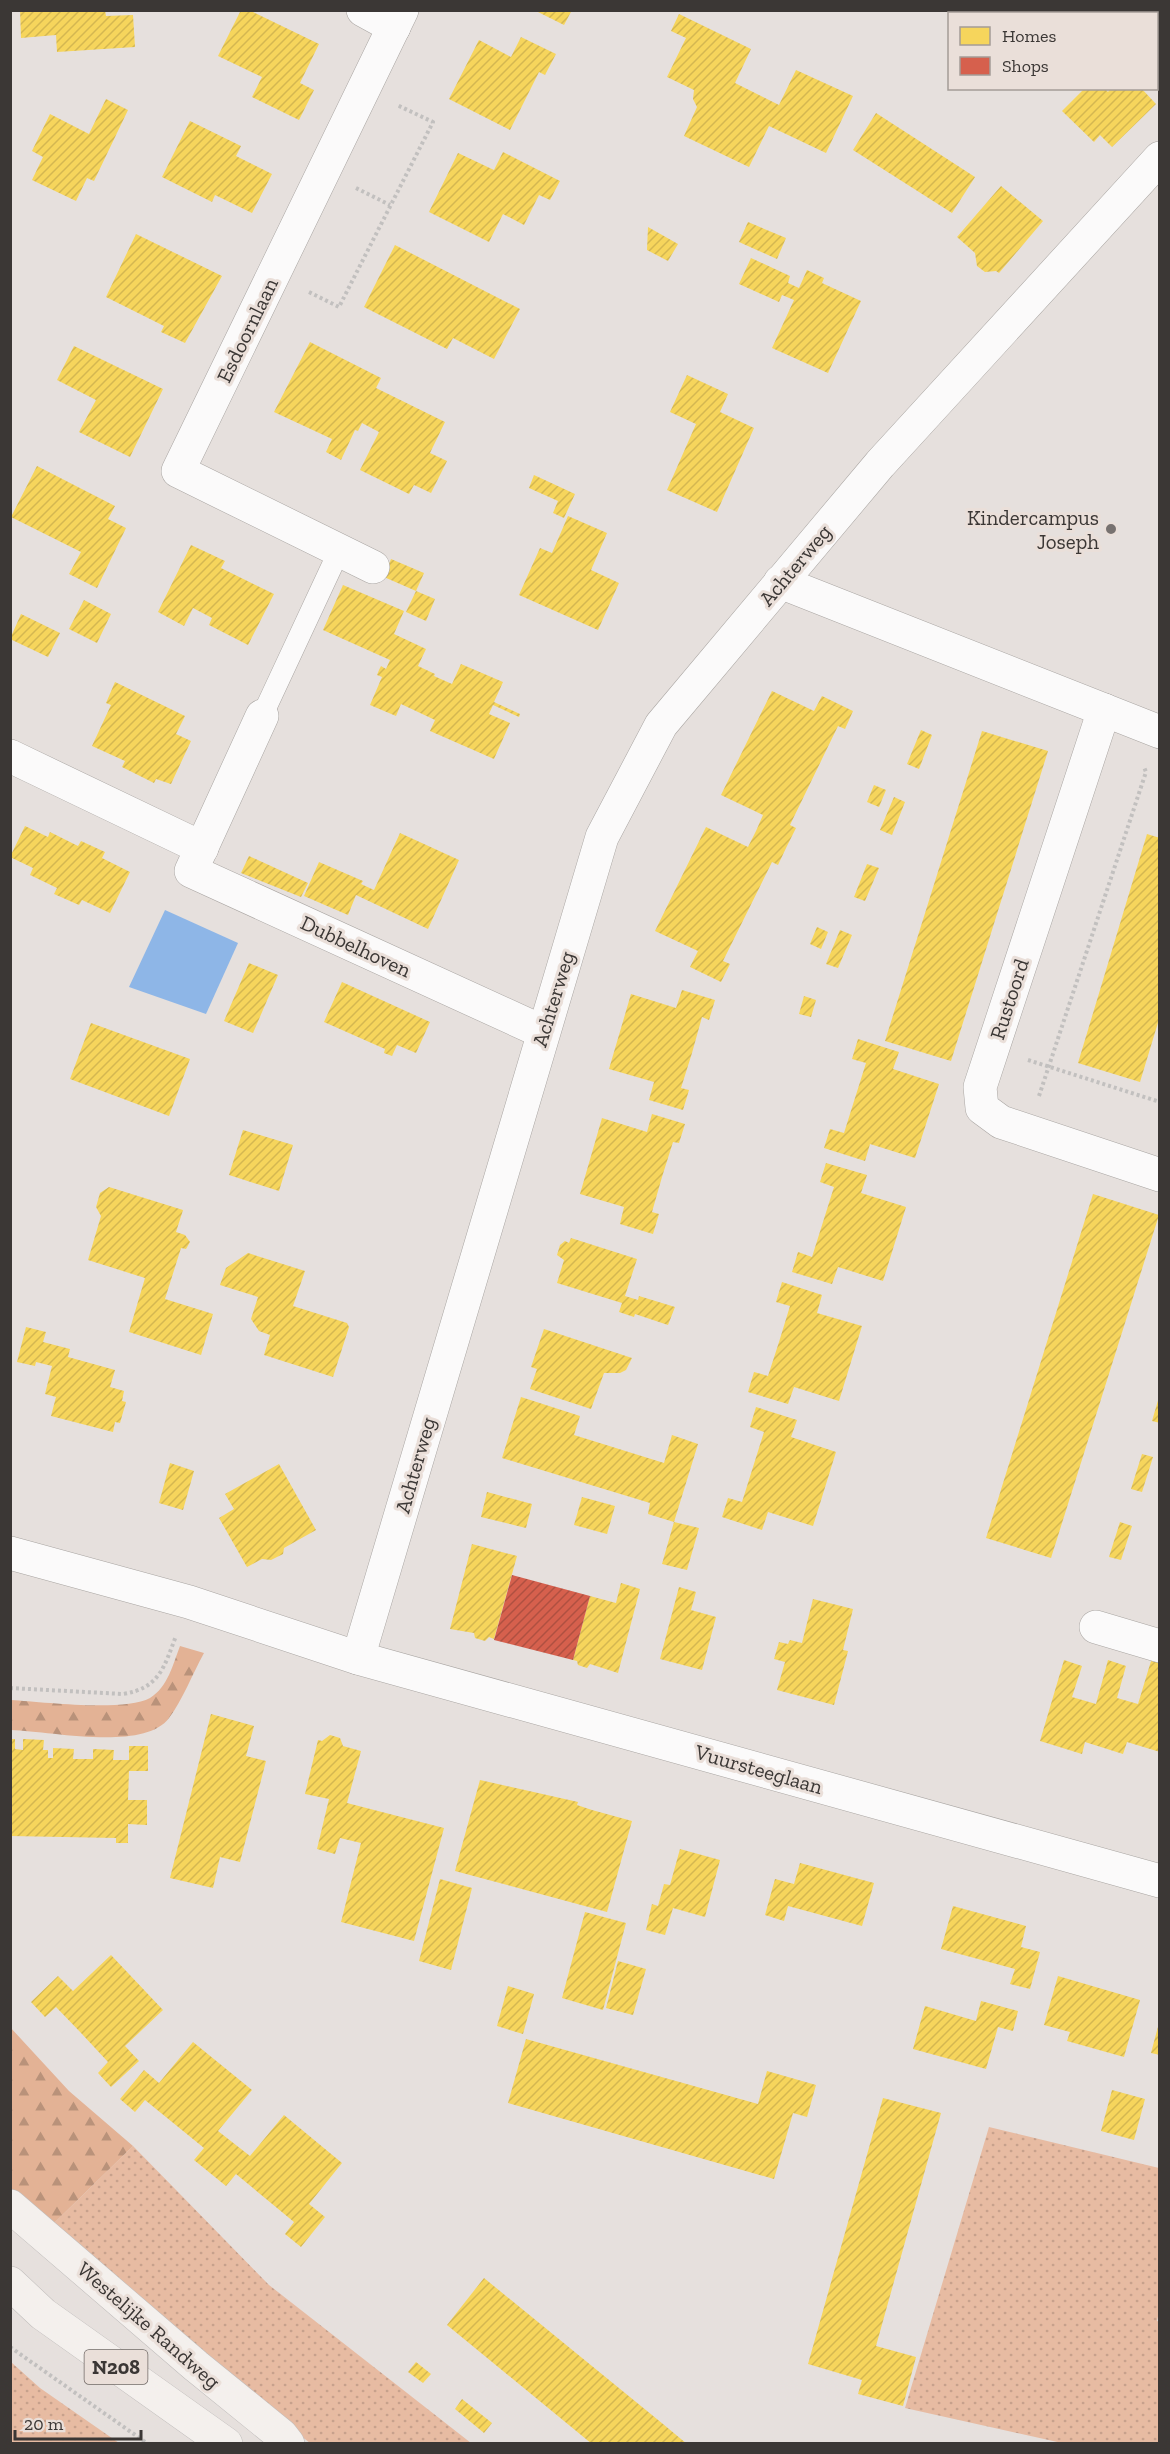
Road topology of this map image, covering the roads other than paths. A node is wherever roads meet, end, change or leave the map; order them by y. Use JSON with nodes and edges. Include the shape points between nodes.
{"nodes":[{"id":1,"x":363,"y":10,"type":"edge"},
{"id":2,"x":398,"y":19,"type":"edge"},
{"id":3,"x":1160,"y":158,"type":"edge"},
{"id":4,"x":339,"y":551,"type":"junction"},
{"id":5,"x":373,"y":567,"type":"dead end"},
{"id":6,"x":780,"y":582,"type":"junction"},
{"id":7,"x":1104,"y":710,"type":"junction"},
{"id":8,"x":262,"y":716,"type":"joint"},
{"id":9,"x":1147,"y":727,"type":"edge"},
{"id":10,"x":10,"y":756,"type":"edge"},
{"id":11,"x":202,"y":848,"type":"junction"},
{"id":12,"x":543,"y":1032,"type":"junction"},
{"id":13,"x":1160,"y":1175,"type":"edge"},
{"id":14,"x":10,"y":1552,"type":"edge"},
{"id":15,"x":1096,"y":1628,"type":"dead end"},
{"id":16,"x":1160,"y":1646,"type":"edge"},
{"id":17,"x":358,"y":1658,"type":"junction"},
{"id":18,"x":1157,"y":1874,"type":"edge"},
{"id":19,"x":10,"y":2205,"type":"edge"},
{"id":20,"x":10,"y":2283,"type":"edge"},
{"id":21,"x":226,"y":2444,"type":"edge"},
{"id":22,"x":288,"y":2444,"type":"edge"}],
"edges":[{"from":1,"to":2,"type":"street","name":"Esdoornlaan"},
{"from":2,"to":4,"type":"street","name":"Esdoornlaan","via":[[178,471]]},
{"from":3,"to":6,"type":"street","name":"Achterweg","via":[[880,464]]},
{"from":4,"to":5,"type":"street","name":"Esdoornlaan"},
{"from":4,"to":8,"type":"lane"},
{"from":6,"to":7,"type":"street"},
{"from":6,"to":12,"type":"street","name":"Achterweg","via":[[661,725],[602,837]]},
{"from":7,"to":9,"type":"street"},
{"from":7,"to":13,"type":"street","name":"Rustoord","via":[[980,1087],[982,1108],[1000,1122]]},
{"from":8,"to":11,"type":"street","name":"Dubbelhoven"},
{"from":10,"to":11,"type":"street"},
{"from":11,"to":12,"type":"street","name":"Dubbelhoven","via":[[191,871]]},
{"from":12,"to":17,"type":"street","name":"Achterweg"},
{"from":14,"to":17,"type":"street","via":[[189,1602]]},
{"from":15,"to":16,"type":"street"},
{"from":17,"to":18,"type":"street","name":"Vuursteeglaan"},
{"from":19,"to":22,"type":"main road","name":"Westelijke Randweg","number":"N208"},
{"from":20,"to":21,"type":"main road","number":"N208","via":[[43,2314]]}]}
